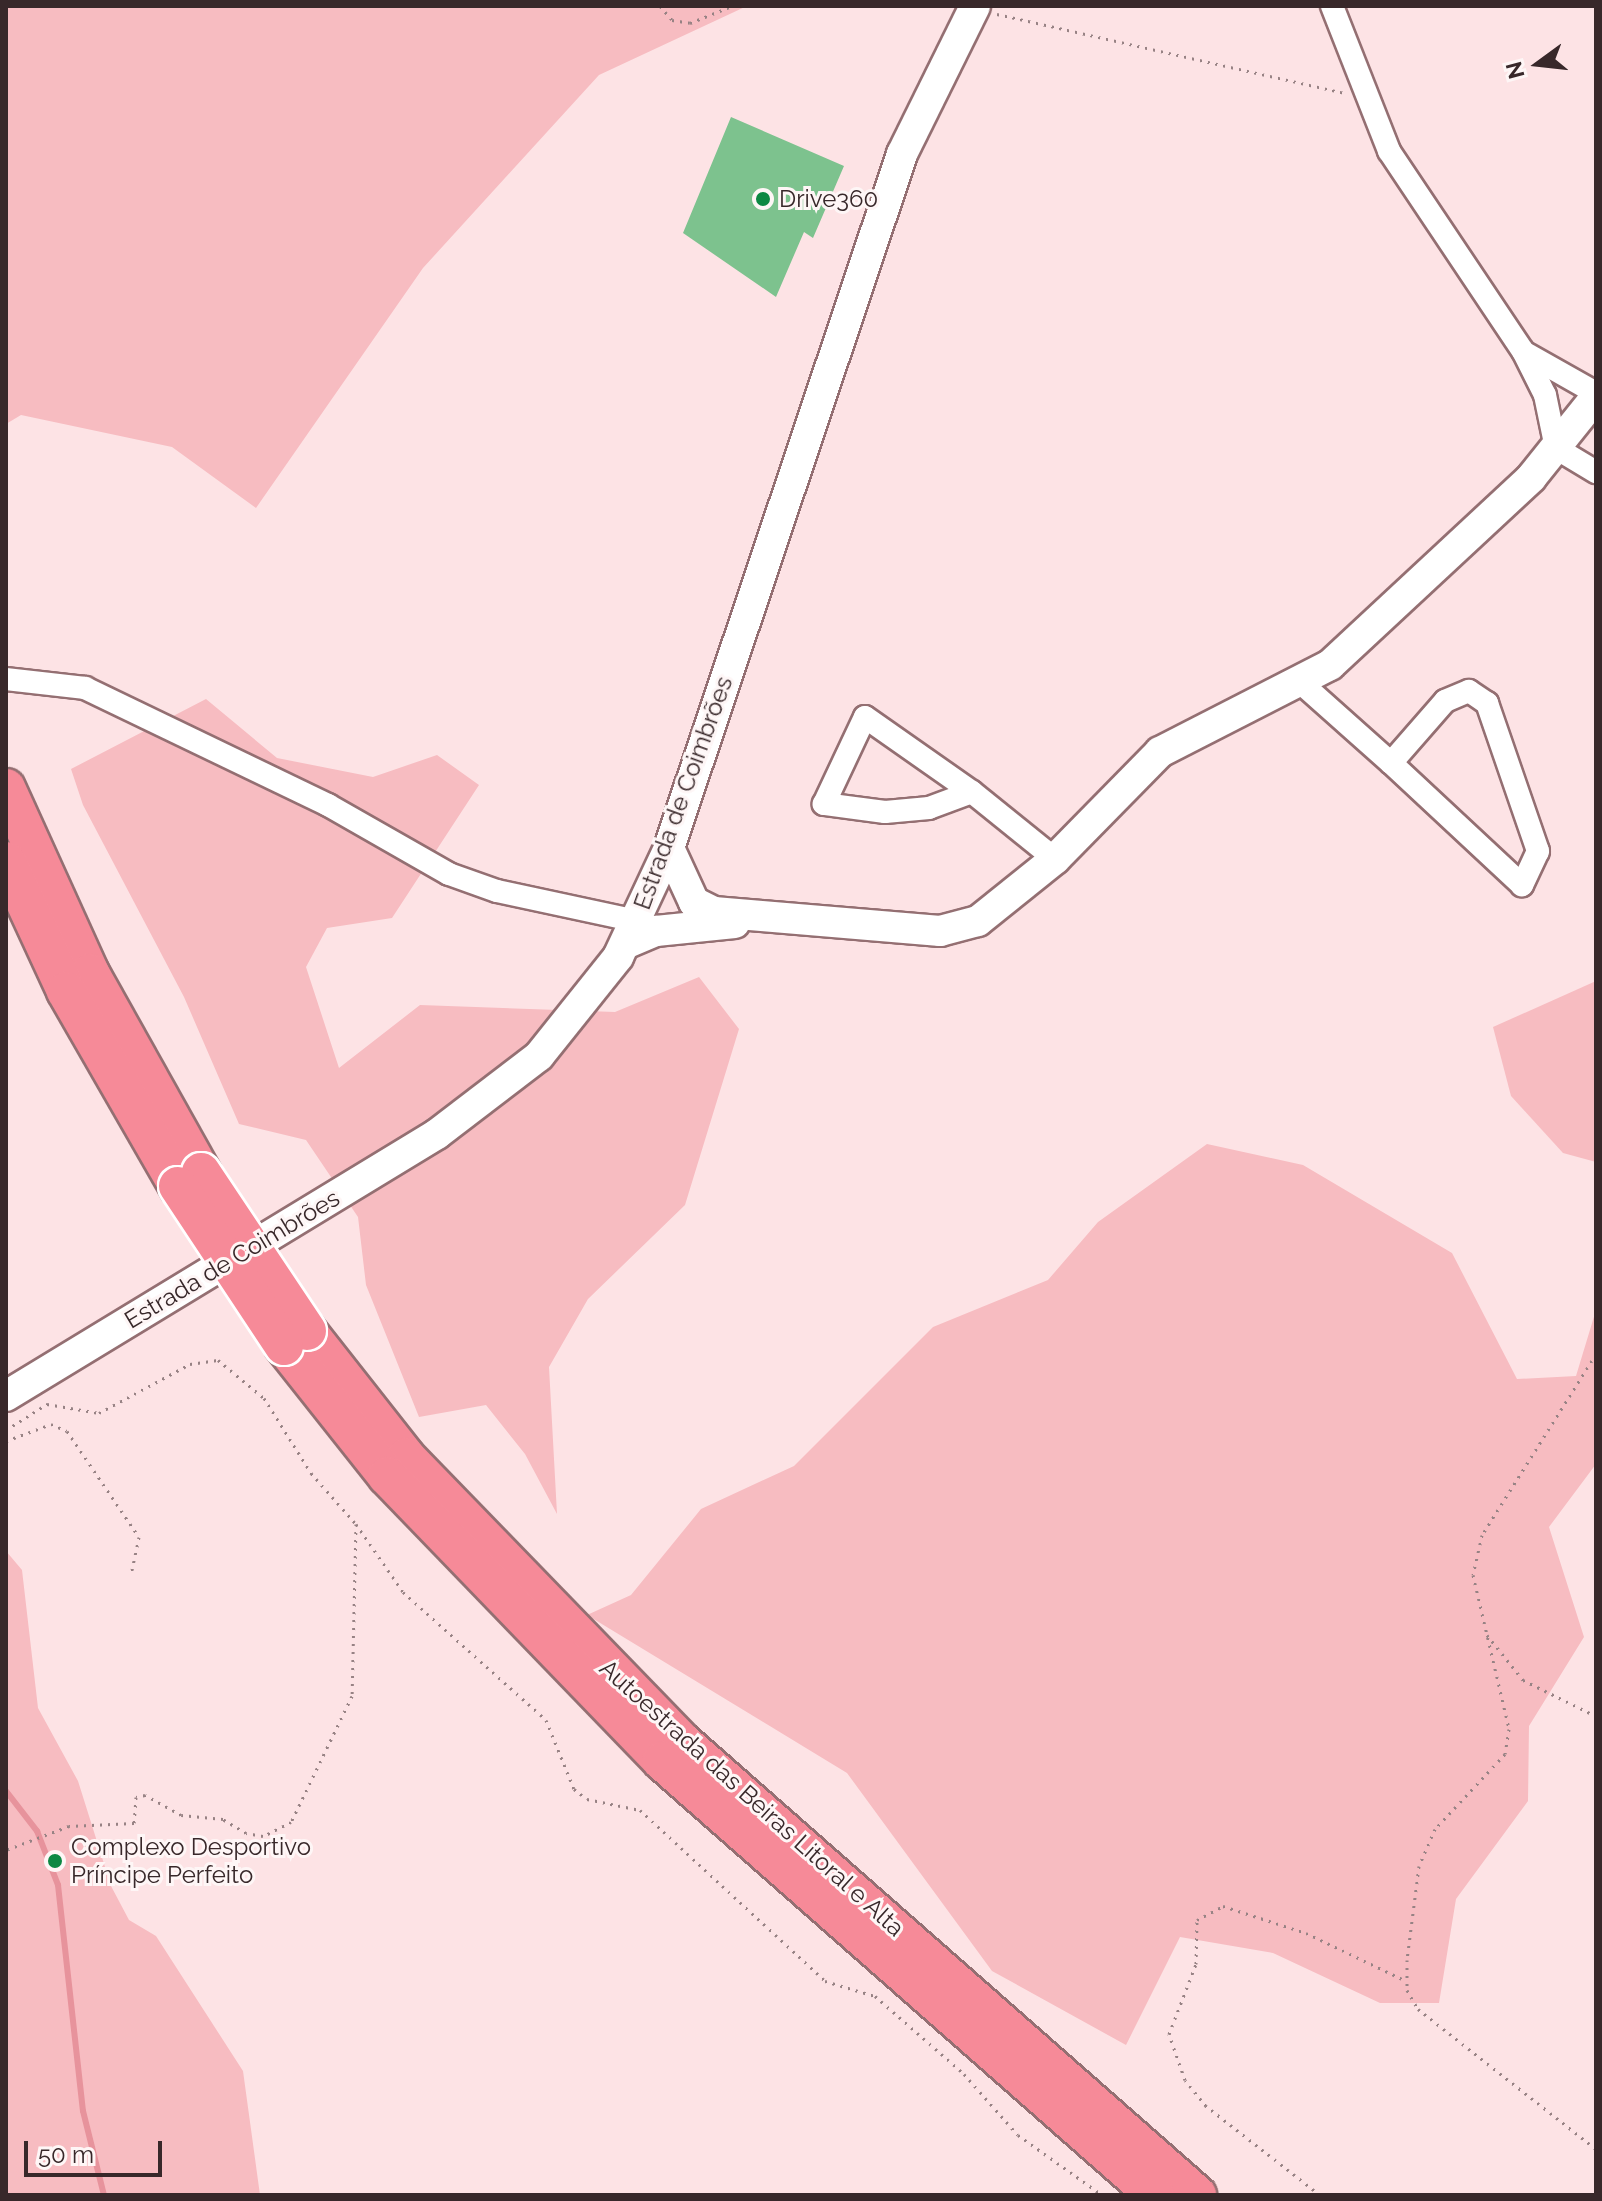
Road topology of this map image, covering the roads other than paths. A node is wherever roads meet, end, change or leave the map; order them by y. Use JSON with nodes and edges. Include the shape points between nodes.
{"nodes":[{"id":1,"x":1332,"y":6,"type":"edge"},
{"id":2,"x":982,"y":8,"type":"edge"},
{"id":3,"x":1523,"y":351,"type":"junction"},
{"id":4,"x":1596,"y":395,"type":"edge"},
{"id":5,"x":1556,"y":448,"type":"junction"},
{"id":6,"x":1596,"y":472,"type":"edge"},
{"id":7,"x":6,"y":679,"type":"edge"},
{"id":8,"x":1300,"y":682,"type":"junction"},
{"id":9,"x":1391,"y":763,"type":"junction"},
{"id":10,"x":6,"y":788,"type":"edge"},
{"id":11,"x":972,"y":792,"type":"junction"},
{"id":12,"x":669,"y":848,"type":"junction"},
{"id":13,"x":1055,"y":859,"type":"junction"},
{"id":14,"x":6,"y":861,"type":"edge"},
{"id":15,"x":714,"y":912,"type":"junction"},
{"id":16,"x":804,"y":920,"type":"junction"},
{"id":17,"x":636,"y":922,"type":"junction"},
{"id":18,"x":189,"y":1179,"type":"junction"},
{"id":19,"x":296,"y":1339,"type":"junction"},
{"id":20,"x":6,"y":1396,"type":"edge"},
{"id":21,"x":1155,"y":2195,"type":"edge"},
{"id":22,"x":1197,"y":2195,"type":"edge"}],
"edges":[{"from":1,"to":3,"type":"street","via":[[1389,151]]},
{"from":2,"to":12,"type":"street","name":"Estrada de Coimbrões","via":[[897,167]]},
{"from":3,"to":4,"type":"street"},
{"from":3,"to":5,"type":"street","via":[[1545,395]]},
{"from":4,"to":5,"type":"street"},
{"from":5,"to":6,"type":"street"},
{"from":5,"to":8,"type":"street","via":[[1418,588],[1330,665]]},
{"from":7,"to":17,"type":"street","via":[[85,688],[328,805],[449,874],[497,891]]},
{"from":8,"to":9,"type":"street"},
{"from":8,"to":13,"type":"street","via":[[1160,752]]},
{"from":9,"to":9,"type":"street","via":[[1445,701],[1469,691],[1487,703],[1538,851],[1522,885]]},
{"from":10,"to":18,"type":"highway","name":"Autoestrada das Beiras Litoral e Alta"},
{"from":11,"to":11,"type":"street","via":[[865,717],[824,804],[885,812],[929,808]]},
{"from":11,"to":13,"type":"street"},
{"from":12,"to":15,"type":"street","via":[[694,902]]},
{"from":12,"to":17,"type":"street","name":"Estrada de Coimbrões"},
{"from":13,"to":16,"type":"street","via":[[991,912],[940,931]]},
{"from":14,"to":18,"type":"highway","name":"Autoestrada das Beiras Litoral e Alta","via":[[66,991]]},
{"from":15,"to":16,"type":"street"},
{"from":15,"to":17,"type":"street"},
{"from":16,"to":17,"type":"street","via":[[689,926]]},
{"from":17,"to":20,"type":"street","name":"Estrada de Coimbrões","via":[[539,1056],[437,1134]]},
{"from":18,"to":19,"type":"highway","name":"Autoestrada das Beiras Litoral e Alta","bridge":true},
{"from":19,"to":21,"type":"highway","name":"Autoestrada das Beiras Litoral e Alta","via":[[387,1476],[651,1750]]},
{"from":19,"to":22,"type":"highway","name":"Autoestrada das Beiras Litoral e Alta","via":[[680,1740]]}]}
